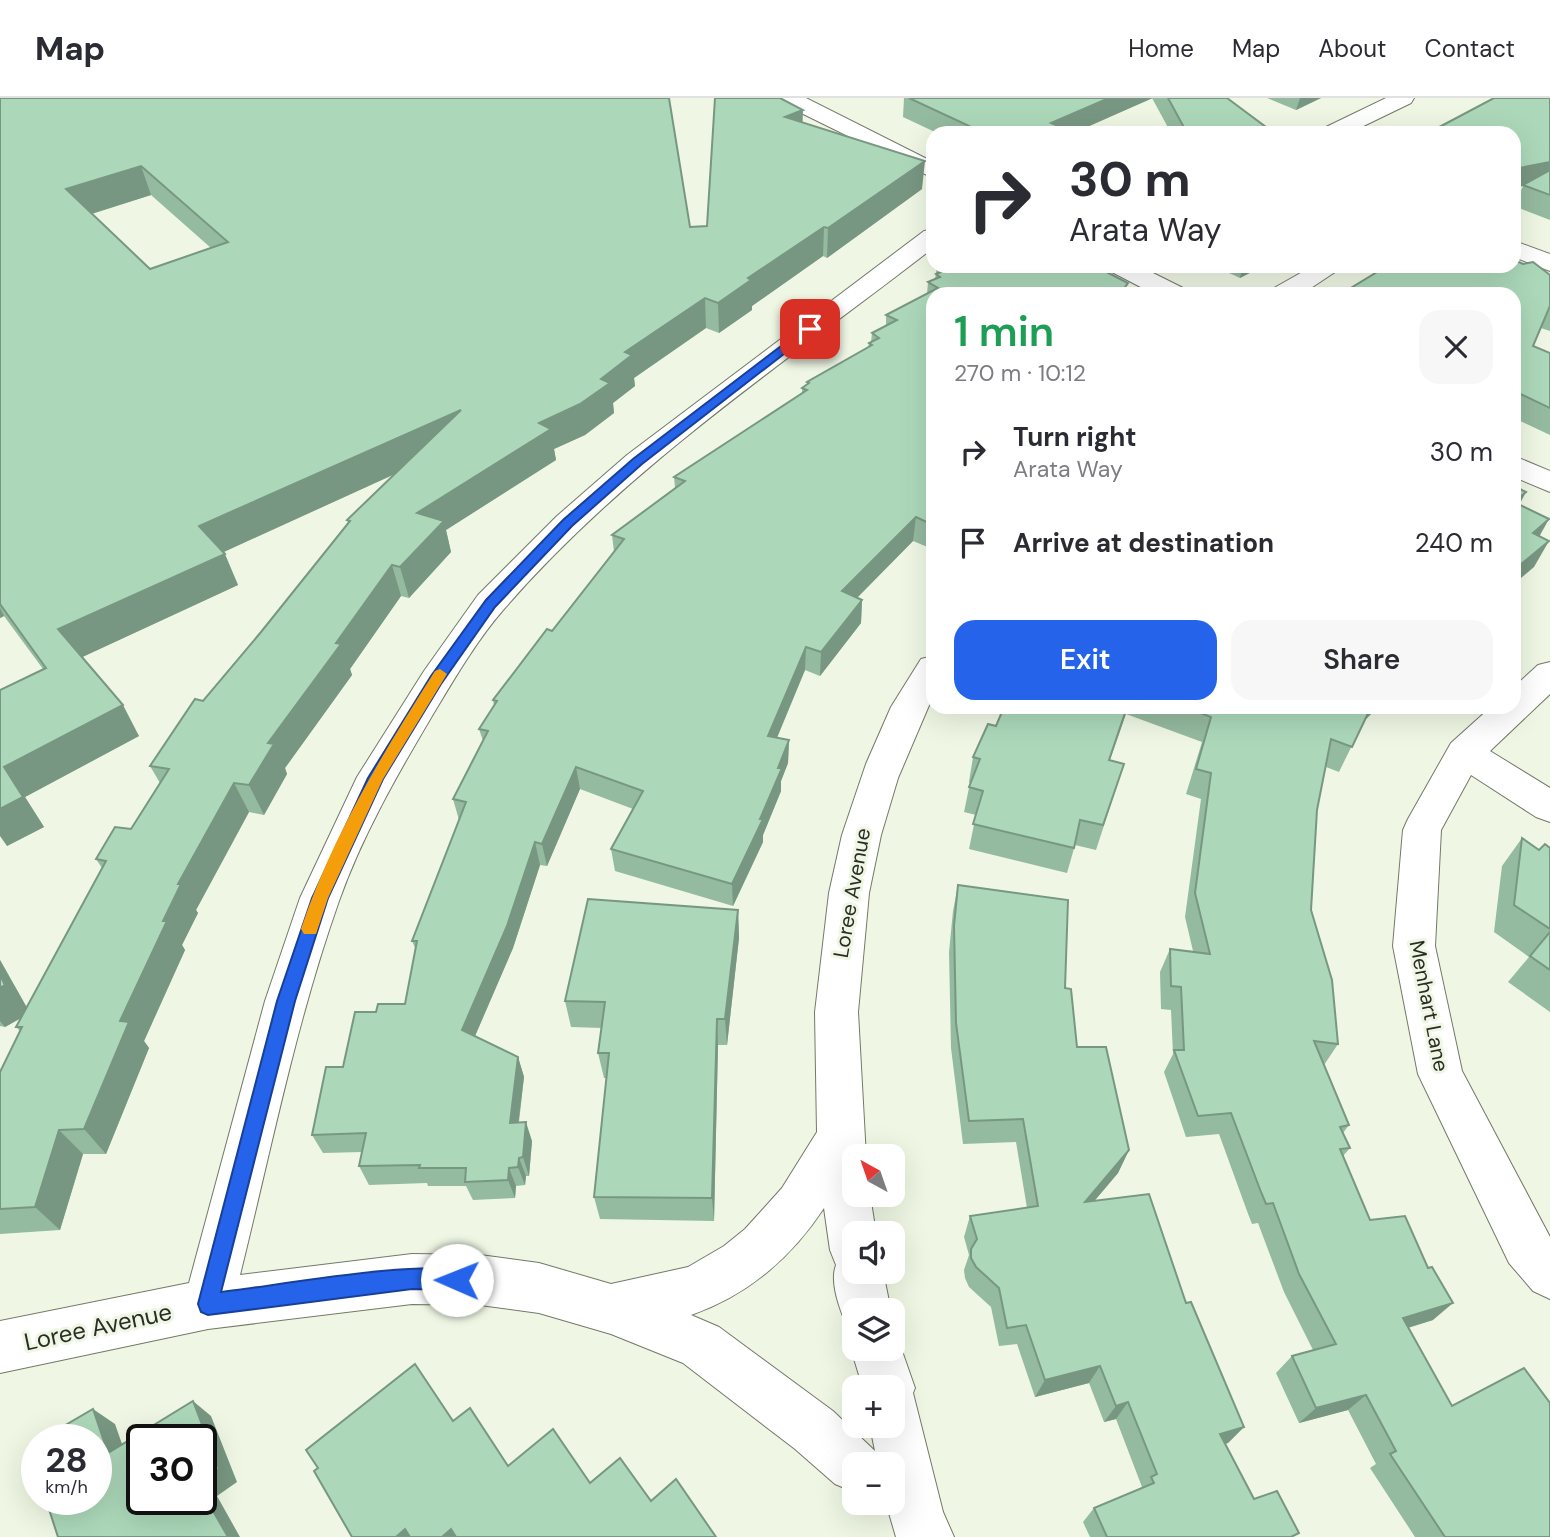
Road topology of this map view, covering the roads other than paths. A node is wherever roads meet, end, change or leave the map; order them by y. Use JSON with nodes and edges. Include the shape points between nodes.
{"nodes":[{"id":1,"x":789,"y":98,"type":"edge"},
{"id":2,"x":1402,"y":98,"type":"edge"},
{"id":3,"x":1346,"y":126,"type":"edge"},
{"id":4,"x":926,"y":168,"type":"edge"},
{"id":5,"x":926,"y":241,"type":"edge"},
{"id":6,"x":1521,"y":251,"type":"edge"},
{"id":7,"x":1550,"y":263,"type":"edge"},
{"id":8,"x":1133,"y":273,"type":"edge"},
{"id":9,"x":1319,"y":273,"type":"edge"},
{"id":10,"x":1160,"y":287,"type":"edge"},
{"id":11,"x":1295,"y":287,"type":"edge"},
{"id":12,"x":1521,"y":468,"type":"edge"},
{"id":13,"x":1550,"y":483,"type":"edge"},
{"id":14,"x":1550,"y":674,"type":"edge"},
{"id":15,"x":926,"y":681,"type":"edge"},
{"id":16,"x":1521,"y":701,"type":"edge"},
{"id":17,"x":1506,"y":714,"type":"edge"},
{"id":18,"x":1464,"y":753,"type":"junction"},
{"id":19,"x":1550,"y":807,"type":"edge"},
{"id":20,"x":839,"y":1133,"type":"junction"},
{"id":21,"x":850,"y":1221,"type":"edge"},
{"id":22,"x":1550,"y":1274,"type":"edge"},
{"id":23,"x":208,"y":1304,"type":"junction"},
{"id":24,"x":611,"y":1309,"type":"junction"},
{"id":25,"x":0,"y":1347,"type":"edge"},
{"id":26,"x":898,"y":1438,"type":"edge"},
{"id":27,"x":842,"y":1454,"type":"edge"},
{"id":28,"x":912,"y":1518,"type":"edge"}],
"edges":[{"from":1,"to":4,"type":"street"},
{"from":2,"to":3,"type":"street"},
{"from":5,"to":23,"type":"street","via":[[638,461],[568,523],[491,603],[436,680],[376,778],[320,898],[286,1001]]},
{"from":6,"to":7,"type":"street"},
{"from":8,"to":10,"type":"street"},
{"from":9,"to":11,"type":"street"},
{"from":12,"to":13,"type":"street"},
{"from":14,"to":16,"type":"street","name":"Menhart Lane"},
{"from":15,"to":20,"type":"street","name":"Loree Avenue","via":[[893,740],[854,862],[840,938],[836,1027]]},
{"from":17,"to":18,"type":"street","name":"Menhart Lane"},
{"from":18,"to":19,"type":"street"},
{"from":18,"to":22,"type":"street","name":"Menhart Lane","via":[[1422,830],[1414,946],[1440,1074],[1526,1246]]},
{"from":20,"to":21,"type":"street","name":"Loree Avenue"},
{"from":20,"to":24,"type":"street","name":"Loree Avenue","via":[[807,1196],[750,1255],[694,1289]]},
{"from":23,"to":24,"type":"street","name":"Loree Avenue","via":[[412,1279],[480,1280],[540,1288]]},
{"from":23,"to":25,"type":"street","name":"Loree Avenue"},
{"from":24,"to":27,"type":"street","name":"Loree Avenue","via":[[701,1345]]},
{"from":26,"to":28,"type":"street"}]}
